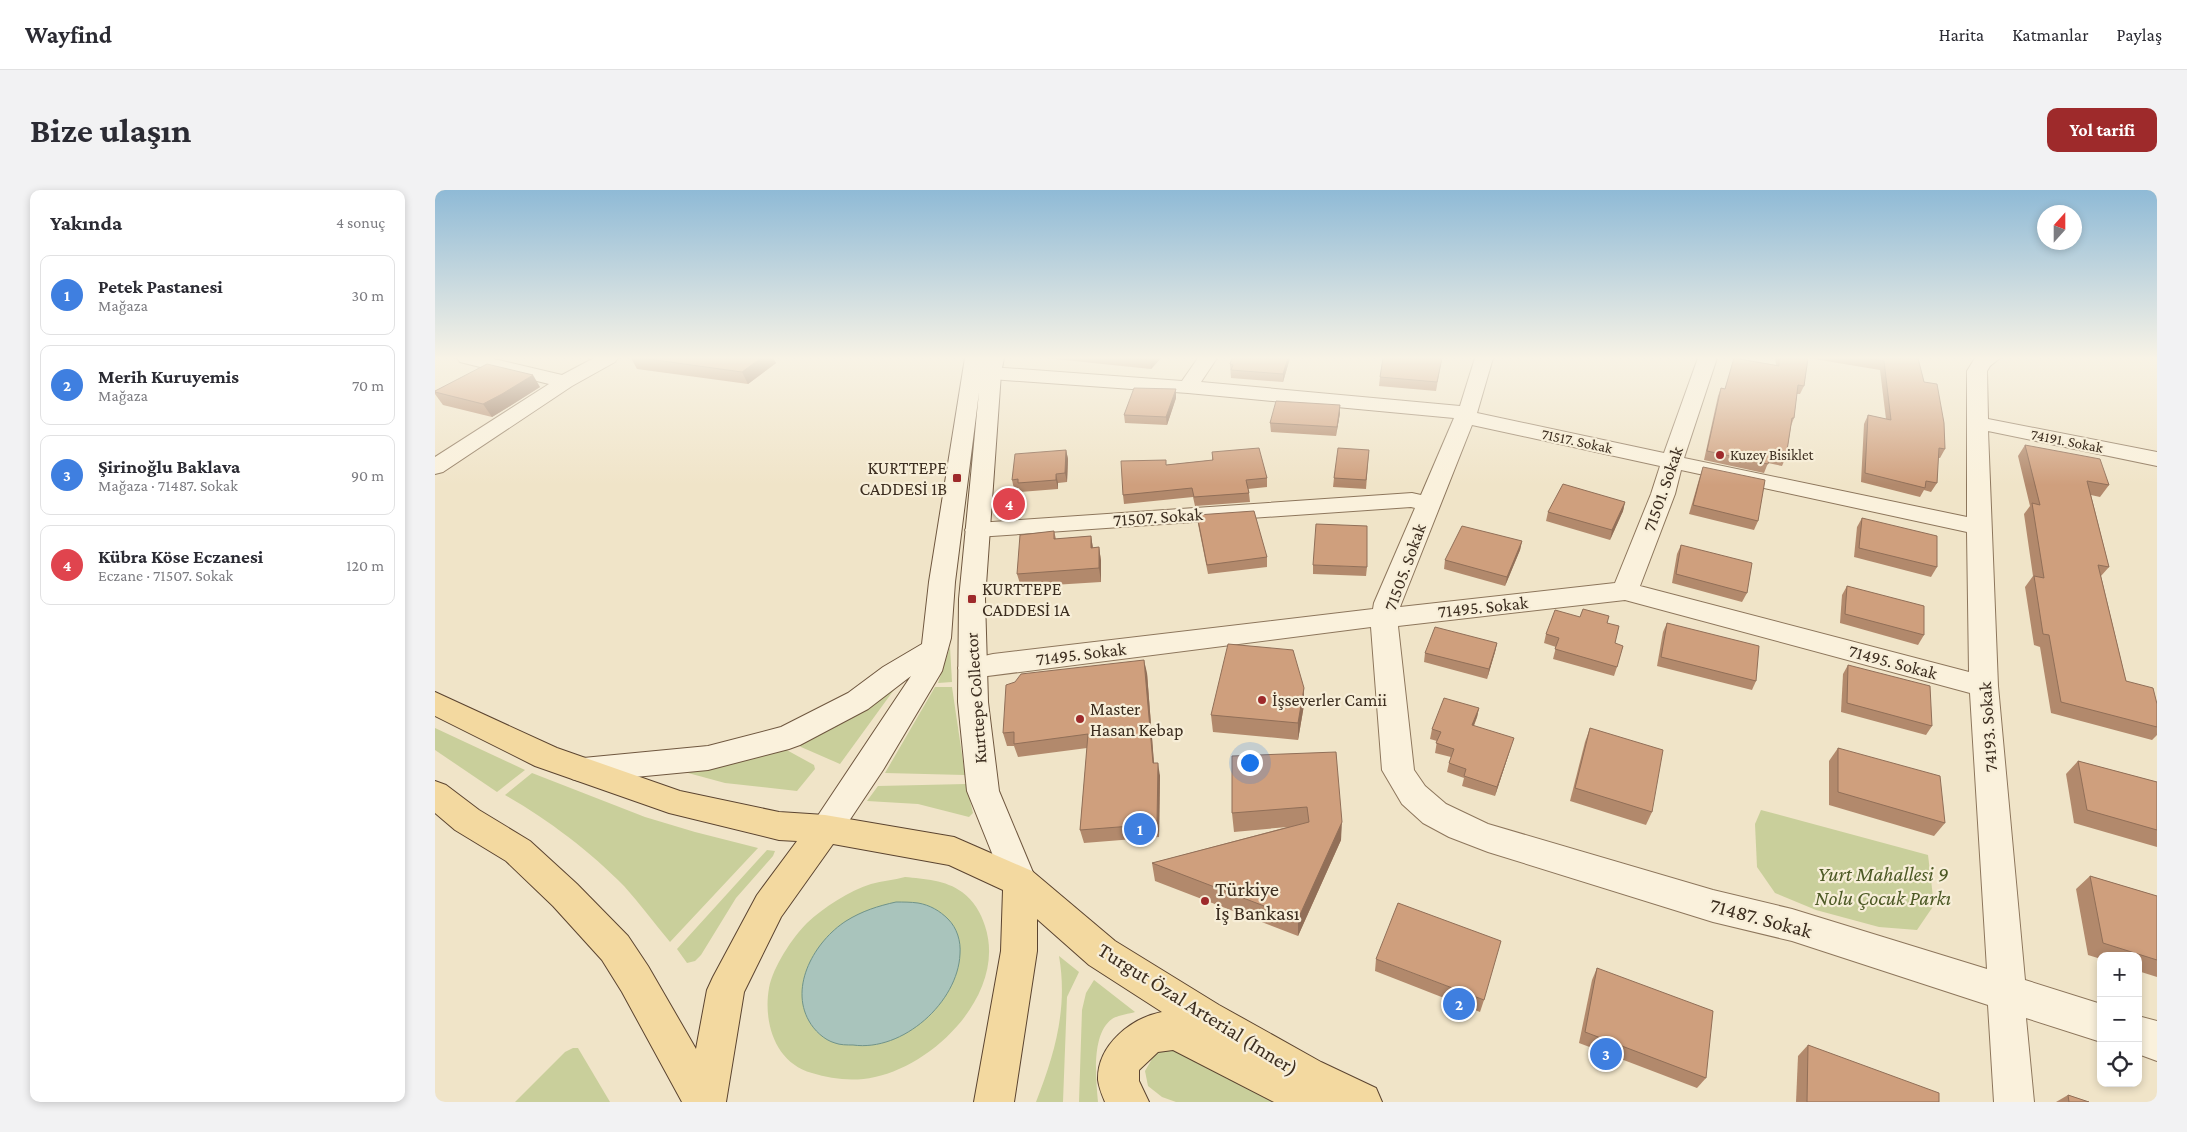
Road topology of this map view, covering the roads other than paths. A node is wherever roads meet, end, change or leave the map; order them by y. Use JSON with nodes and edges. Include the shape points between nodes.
{"nodes":[{"id":1,"x":537,"y":401,"type":"edge"},
{"id":2,"x":974,"y":401,"type":"edge"},
{"id":3,"x":985,"y":401,"type":"edge"},
{"id":4,"x":1338,"y":401,"type":"edge"},
{"id":5,"x":1472,"y":401,"type":"edge"},
{"id":6,"x":1693,"y":401,"type":"edge"},
{"id":7,"x":1978,"y":401,"type":"edge"},
{"id":8,"x":1465,"y":415,"type":"junction"},
{"id":9,"x":1978,"y":424,"type":"junction"},
{"id":10,"x":2157,"y":459,"type":"edge"},
{"id":11,"x":1672,"y":461,"type":"junction"},
{"id":12,"x":435,"y":467,"type":"edge"},
{"id":13,"x":1428,"y":504,"type":"junction"},
{"id":14,"x":1979,"y":527,"type":"junction"},
{"id":15,"x":977,"y":530,"type":"junction"},
{"id":16,"x":1625,"y":591,"type":"junction"},
{"id":17,"x":1386,"y":618,"type":"junction"},
{"id":18,"x":935,"y":649,"type":"junction"},
{"id":19,"x":972,"y":668,"type":"junction"},
{"id":20,"x":1984,"y":686,"type":"junction"},
{"id":21,"x":435,"y":703,"type":"edge"},
{"id":22,"x":583,"y":770,"type":"junction"},
{"id":23,"x":435,"y":794,"type":"edge"},
{"id":24,"x":1425,"y":807,"type":"joint"},
{"id":25,"x":825,"y":829,"type":"junction"},
{"id":26,"x":1020,"y":882,"type":"junction"},
{"id":27,"x":2007,"y":993,"type":"junction"},
{"id":28,"x":2097,"y":1022,"type":"edge"},
{"id":29,"x":2142,"y":1036,"type":"edge"},
{"id":30,"x":2157,"y":1042,"type":"edge"},
{"id":31,"x":705,"y":1102,"type":"edge"},
{"id":32,"x":994,"y":1102,"type":"edge"},
{"id":33,"x":1129,"y":1102,"type":"edge"},
{"id":34,"x":1316,"y":1102,"type":"edge"},
{"id":35,"x":1362,"y":1102,"type":"edge"},
{"id":36,"x":2014,"y":1102,"type":"edge"}],
"edges":[{"from":1,"to":12,"type":"street"},
{"from":2,"to":18,"type":"street","name":"Kurttepe Collector","via":[[961,440]]},
{"from":3,"to":15,"type":"street","name":"Kurttepe Collector"},
{"from":4,"to":8,"type":"street","name":"71517. Sokak","via":[[1454,411]]},
{"from":5,"to":8,"type":"street","name":"71505. Sokak"},
{"from":6,"to":11,"type":"street","name":"71501. Sokak"},
{"from":7,"to":9,"type":"street","name":"74193. Sokak"},
{"from":8,"to":11,"type":"street","name":"71517. Sokak","via":[[1480,421]]},
{"from":8,"to":13,"type":"street","name":"71505. Sokak"},
{"from":9,"to":10,"type":"street","name":"74191. Sokak"},
{"from":9,"to":14,"type":"street","name":"74193. Sokak"},
{"from":11,"to":14,"type":"street","name":"71517. Sokak"},
{"from":11,"to":16,"type":"street","name":"71501. Sokak","via":[[1663,494]]},
{"from":13,"to":15,"type":"street","name":"71507. Sokak","via":[[1397,500]]},
{"from":13,"to":17,"type":"street","name":"71505. Sokak","via":[[1387,603]]},
{"from":14,"to":20,"type":"street","name":"74193. Sokak"},
{"from":15,"to":19,"type":"street","name":"Kurttepe Collector"},
{"from":16,"to":17,"type":"street","name":"71495. Sokak"},
{"from":16,"to":20,"type":"street","name":"71495. Sokak"},
{"from":17,"to":19,"type":"street","name":"71495. Sokak","via":[[1364,618]]},
{"from":17,"to":24,"type":"street","name":"71505. Sokak","via":[[1384,630],[1398,770],[1408,789]]},
{"from":18,"to":22,"type":"street","via":[[893,674],[858,701],[789,737],[708,758]]},
{"from":18,"to":25,"type":"street","name":"Kurttepe Collector","via":[[928,671],[864,775]]},
{"from":19,"to":26,"type":"street","name":"Kurttepe Collector","via":[[983,791]]},
{"from":20,"to":27,"type":"street","name":"74193. Sokak"},
{"from":21,"to":22,"type":"main road","via":[[546,757]]},
{"from":22,"to":25,"type":"main road","name":"Turgut Özal Arterial (Inner)","via":[[680,804],[779,826]]},
{"from":23,"to":31,"type":"main road","via":[[467,820],[518,851],[615,948]]},
{"from":24,"to":27,"type":"street","name":"71487. Sokak","via":[[1455,826],[1488,838],[1713,906],[1792,925]]},
{"from":25,"to":26,"type":"main road","name":"Turgut Özal Arterial (Inner)","via":[[955,851]]},
{"from":25,"to":31,"type":"main road","via":[[769,906],[726,990]]},
{"from":26,"to":32,"type":"main road","via":[[1019,951]]},
{"from":26,"to":35,"type":"main road","name":"Turgut Özal Arterial (Inner)","via":[[1102,953],[1205,1018],[1307,1076]]},
{"from":27,"to":28,"type":"street","name":"71487. Sokak"},
{"from":27,"to":36,"type":"street","name":"74193. Sokak"},
{"from":29,"to":30,"type":"street"},
{"from":33,"to":34,"type":"main road","via":[[1120,1088],[1118,1072],[1123,1059],[1150,1034],[1176,1031]]}]}
